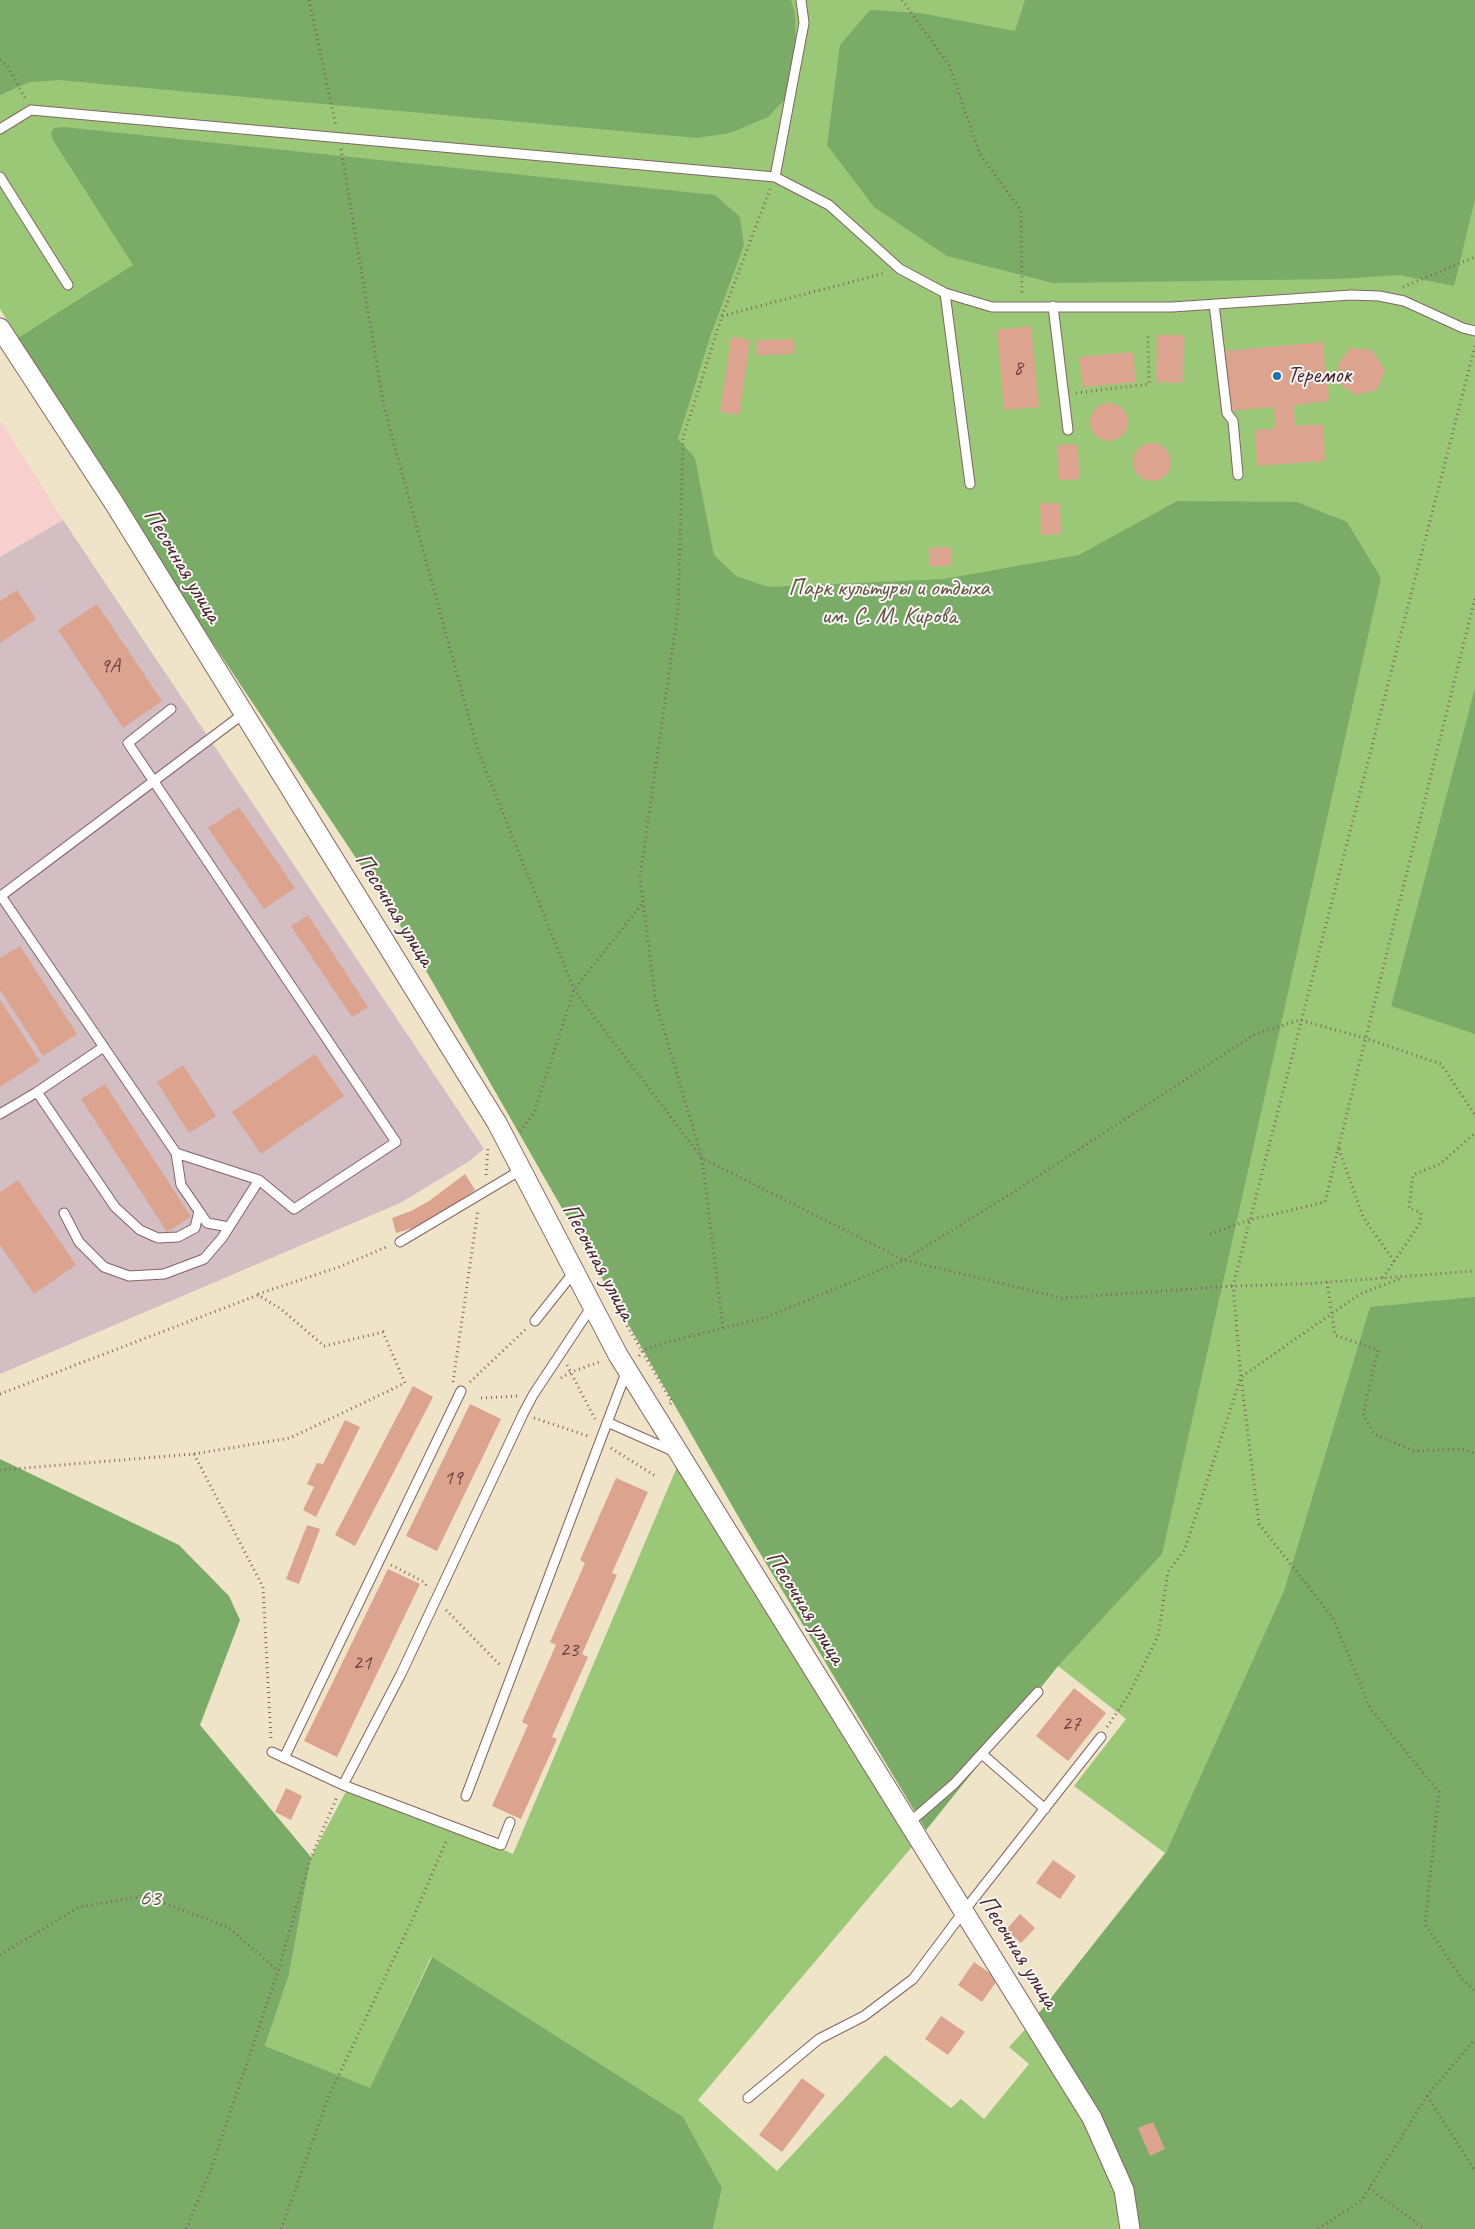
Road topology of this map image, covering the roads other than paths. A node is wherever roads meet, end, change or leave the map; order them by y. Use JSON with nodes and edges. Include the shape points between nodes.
{"nodes":[{"id":1,"x":801,"y":0,"type":"edge"},
{"id":2,"x":0,"y":129,"type":"edge"},
{"id":3,"x":0,"y":176,"type":"edge"},
{"id":4,"x":775,"y":177,"type":"junction"},
{"id":5,"x":68,"y":285,"type":"dead end"},
{"id":6,"x":945,"y":293,"type":"junction"},
{"id":7,"x":1214,"y":304,"type":"junction"},
{"id":8,"x":1053,"y":306,"type":"junction"},
{"id":9,"x":0,"y":328,"type":"edge"},
{"id":10,"x":1475,"y":331,"type":"edge"},
{"id":11,"x":1068,"y":430,"type":"dead end"},
{"id":12,"x":1238,"y":475,"type":"dead end"},
{"id":13,"x":970,"y":484,"type":"dead end"},
{"id":14,"x":171,"y":709,"type":"dead end"},
{"id":15,"x":243,"y":714,"type":"junction"},
{"id":16,"x":154,"y":781,"type":"junction"},
{"id":17,"x":0,"y":896,"type":"edge"},
{"id":18,"x":102,"y":1048,"type":"junction"},
{"id":19,"x":37,"y":1092,"type":"junction"},
{"id":20,"x":0,"y":1114,"type":"edge"},
{"id":21,"x":176,"y":1153,"type":"junction"},
{"id":22,"x":521,"y":1170,"type":"junction"},
{"id":23,"x":259,"y":1180,"type":"junction"},
{"id":24,"x":199,"y":1211,"type":"junction"},
{"id":25,"x":64,"y":1213,"type":"dead end"},
{"id":26,"x":229,"y":1228,"type":"junction"},
{"id":27,"x":400,"y":1242,"type":"road end"},
{"id":28,"x":575,"y":1272,"type":"junction"},
{"id":29,"x":592,"y":1305,"type":"junction"},
{"id":30,"x":534,"y":1321,"type":"road end"},
{"id":31,"x":628,"y":1370,"type":"junction"},
{"id":32,"x":457,"y":1389,"type":"road end"},
{"id":33,"x":607,"y":1422,"type":"junction"},
{"id":34,"x":680,"y":1454,"type":"junction"},
{"id":35,"x":1038,"y":1692,"type":"dead end"},
{"id":36,"x":1101,"y":1737,"type":"road end"},
{"id":37,"x":272,"y":1752,"type":"road end"},
{"id":38,"x":982,"y":1754,"type":"junction"},
{"id":39,"x":284,"y":1758,"type":"junction"},
{"id":40,"x":343,"y":1785,"type":"junction"},
{"id":41,"x":466,"y":1796,"type":"dead end"},
{"id":42,"x":1044,"y":1809,"type":"junction"},
{"id":43,"x":510,"y":1822,"type":"dead end"},
{"id":44,"x":909,"y":1823,"type":"junction"},
{"id":45,"x":964,"y":1911,"type":"junction"},
{"id":46,"x":748,"y":2098,"type":"dead end"},
{"id":47,"x":1130,"y":2229,"type":"edge"}],
"edges":[{"from":1,"to":4,"type":"lane","via":[[804,23]]},
{"from":2,"to":4,"type":"lane","via":[[30,110]]},
{"from":3,"to":5,"type":"lane"},
{"from":4,"to":6,"type":"lane","via":[[829,205],[900,269]]},
{"from":6,"to":8,"type":"lane","via":[[992,307]]},
{"from":6,"to":13,"type":"lane"},
{"from":7,"to":8,"type":"lane"},
{"from":7,"to":10,"type":"lane","via":[[1379,296],[1404,301]]},
{"from":7,"to":12,"type":"lane","via":[[1227,413],[1233,421]]},
{"from":8,"to":11,"type":"lane"},
{"from":9,"to":15,"type":"street","name":"Песочная улица","via":[[114,503]]},
{"from":14,"to":16,"type":"lane","via":[[128,743]]},
{"from":15,"to":16,"type":"lane"},
{"from":15,"to":22,"type":"street","name":"Песочная улица","via":[[497,1124]]},
{"from":16,"to":17,"type":"lane"},
{"from":16,"to":23,"type":"lane","via":[[396,1142],[294,1209]]},
{"from":17,"to":18,"type":"lane"},
{"from":18,"to":19,"type":"lane"},
{"from":18,"to":21,"type":"lane"},
{"from":19,"to":20,"type":"lane"},
{"from":19,"to":24,"type":"lane","via":[[115,1208],[140,1230],[158,1238],[178,1237],[195,1228]]},
{"from":21,"to":23,"type":"lane"},
{"from":21,"to":24,"type":"lane","via":[[181,1185]]},
{"from":22,"to":27,"type":"lane"},
{"from":22,"to":28,"type":"street","name":"Песочная улица"},
{"from":23,"to":26,"type":"lane"},
{"from":24,"to":26,"type":"lane","via":[[207,1223]]},
{"from":25,"to":26,"type":"lane","via":[[85,1248],[104,1266],[129,1276],[164,1274],[204,1259]]},
{"from":28,"to":29,"type":"street","name":"Песочная улица"},
{"from":28,"to":30,"type":"lane"},
{"from":29,"to":31,"type":"street","name":"Песочная улица"},
{"from":29,"to":40,"type":"lane","via":[[523,1414],[401,1674]]},
{"from":31,"to":33,"type":"lane"},
{"from":31,"to":34,"type":"street","name":"Песочная улица"},
{"from":32,"to":39,"type":"lane"},
{"from":33,"to":34,"type":"lane"},
{"from":33,"to":41,"type":"lane"},
{"from":34,"to":44,"type":"street","name":"Песочная улица"},
{"from":35,"to":38,"type":"lane"},
{"from":36,"to":42,"type":"lane"},
{"from":37,"to":39,"type":"lane"},
{"from":38,"to":42,"type":"lane"},
{"from":38,"to":44,"type":"lane","via":[[954,1784]]},
{"from":39,"to":40,"type":"lane"},
{"from":40,"to":43,"type":"lane","via":[[501,1845]]},
{"from":42,"to":45,"type":"lane"},
{"from":44,"to":45,"type":"street","name":"Песочная улица"},
{"from":45,"to":46,"type":"lane","via":[[912,1979],[864,2016],[819,2039]]},
{"from":45,"to":47,"type":"street","name":"Песочная улица","via":[[1092,2118],[1124,2190]]}]}
